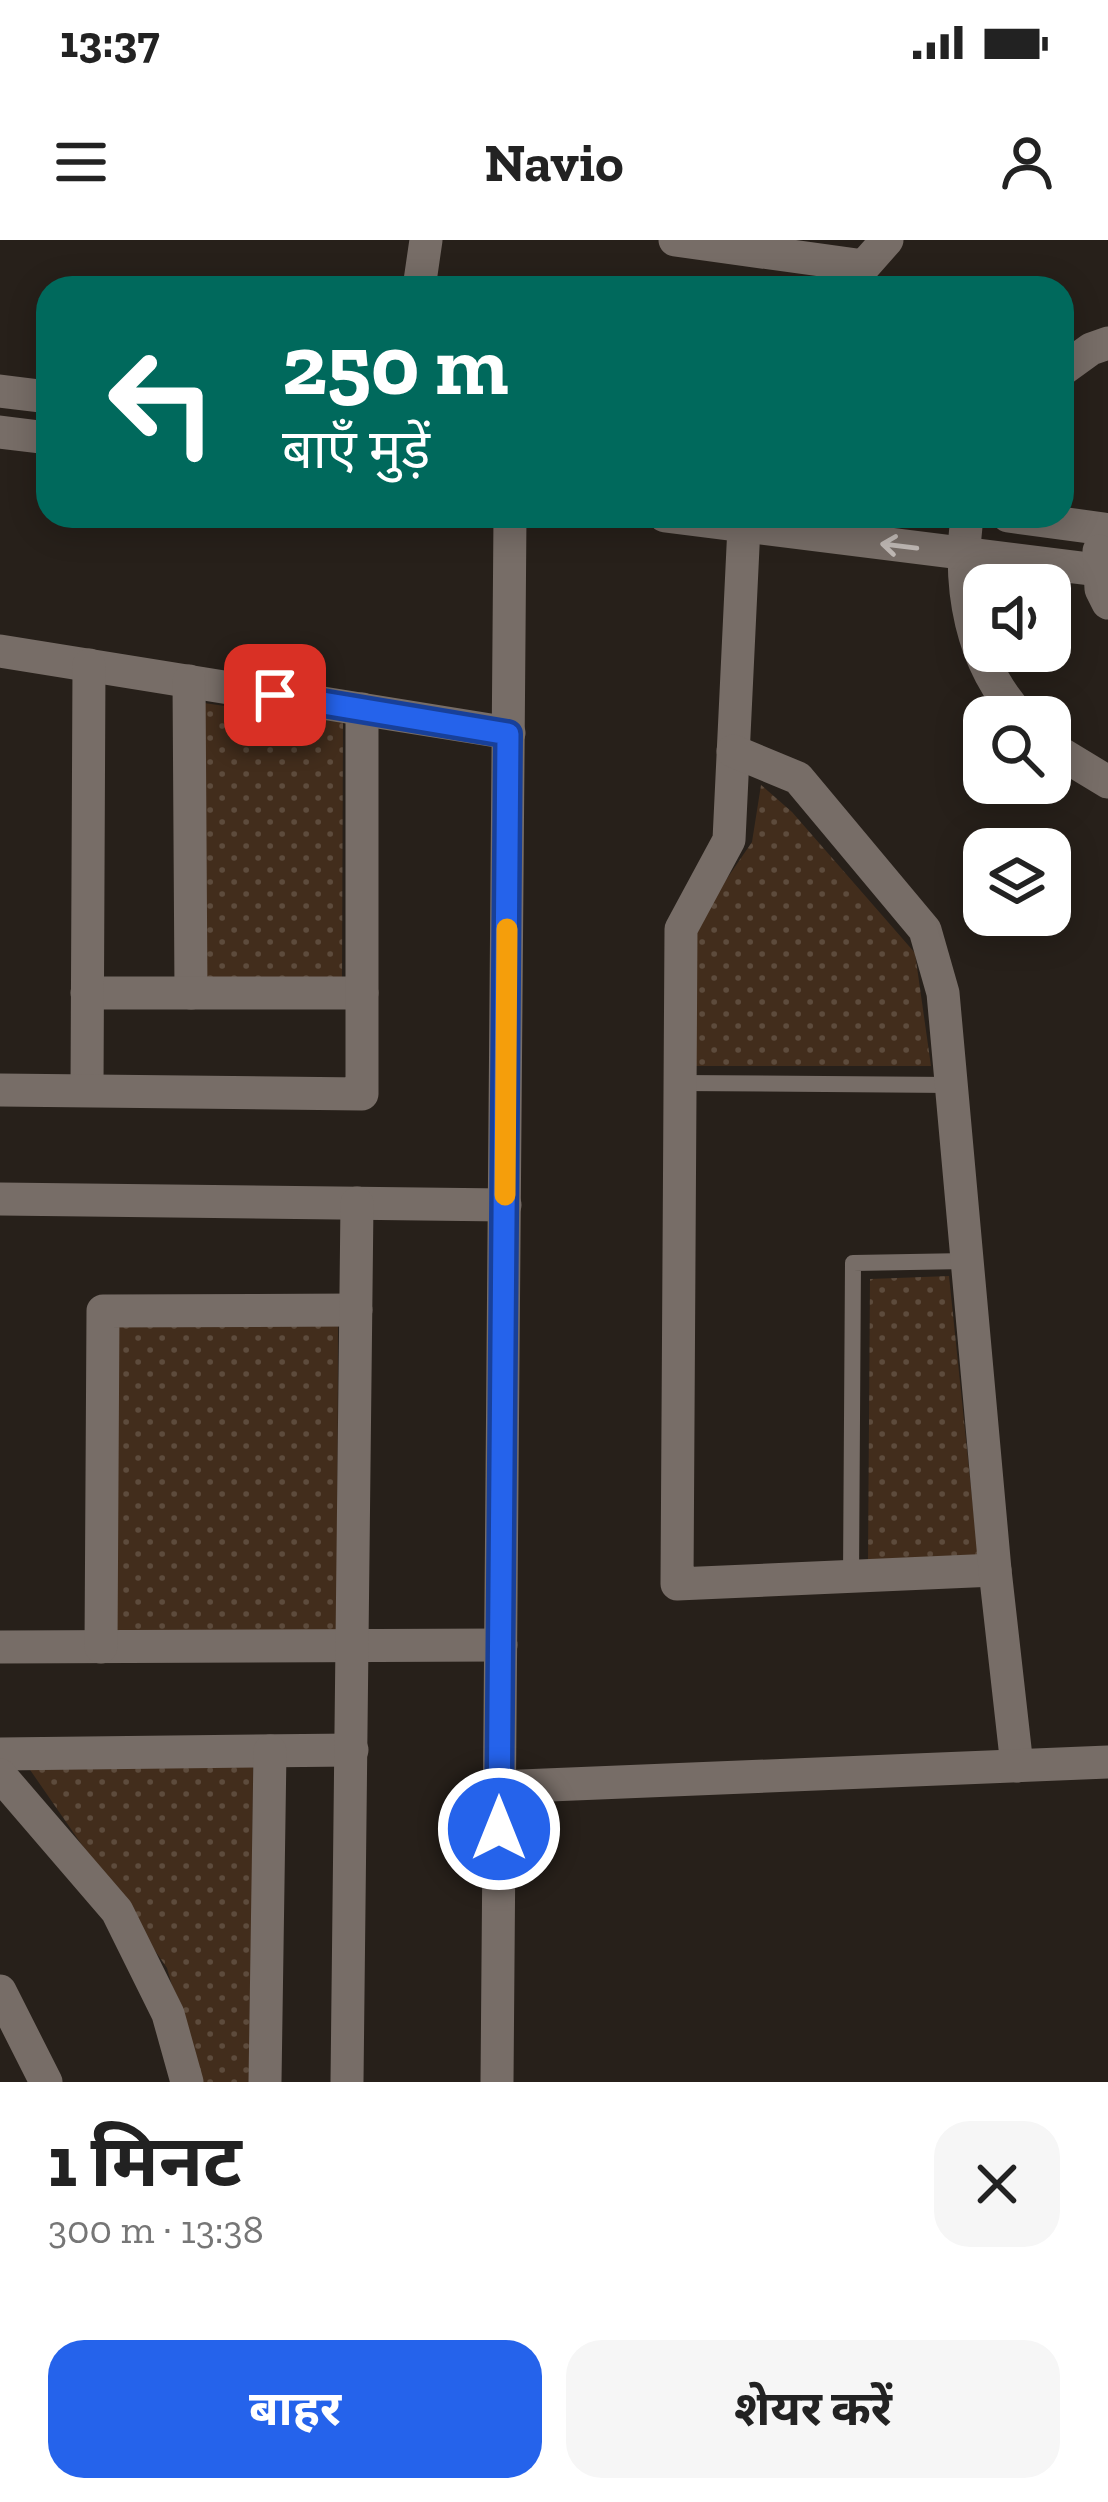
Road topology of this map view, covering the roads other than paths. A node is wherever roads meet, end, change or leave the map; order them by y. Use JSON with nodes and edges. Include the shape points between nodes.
{"nodes":[{"id":1,"x":426,"y":240,"type":"edge"},
{"id":2,"x":675,"y":240,"type":"edge"},
{"id":3,"x":886,"y":240,"type":"edge"},
{"id":4,"x":421,"y":276,"type":"edge"},
{"id":5,"x":1108,"y":343,"type":"edge"},
{"id":6,"x":1074,"y":362,"type":"edge"},
{"id":7,"x":0,"y":391,"type":"edge"},
{"id":8,"x":36,"y":396,"type":"edge"},
{"id":9,"x":0,"y":432,"type":"edge"},
{"id":10,"x":36,"y":436,"type":"edge"},
{"id":11,"x":1074,"y":522,"type":"edge"},
{"id":12,"x":1106,"y":525,"type":"edge"},
{"id":13,"x":511,"y":528,"type":"edge"},
{"id":14,"x":744,"y":528,"type":"edge"},
{"id":15,"x":760,"y":528,"type":"edge"},
{"id":16,"x":965,"y":528,"type":"edge"},
{"id":17,"x":962,"y":554,"type":"junction"},
{"id":18,"x":1103,"y":586,"type":"edge"},
{"id":19,"x":0,"y":650,"type":"edge"},
{"id":20,"x":89,"y":665,"type":"junction"},
{"id":21,"x":189,"y":681,"type":"junction"},
{"id":22,"x":1004,"y":696,"type":"edge"},
{"id":23,"x":362,"y":710,"type":"junction"},
{"id":24,"x":508,"y":734,"type":"junction"},
{"id":25,"x":733,"y":751,"type":"junction"},
{"id":26,"x":1071,"y":760,"type":"edge"},
{"id":27,"x":1108,"y":782,"type":"edge"},
{"id":28,"x":87,"y":993,"type":"junction"},
{"id":29,"x":190,"y":993,"type":"junction"},
{"id":30,"x":362,"y":993,"type":"junction"},
{"id":31,"x":680,"y":1083,"type":"junction"},
{"id":32,"x":951,"y":1085,"type":"junction"},
{"id":33,"x":87,"y":1088,"type":"junction"},
{"id":34,"x":0,"y":1090,"type":"edge"},
{"id":35,"x":0,"y":1198,"type":"edge"},
{"id":36,"x":357,"y":1203,"type":"junction"},
{"id":37,"x":505,"y":1205,"type":"junction"},
{"id":38,"x":967,"y":1261,"type":"junction"},
{"id":39,"x":356,"y":1310,"type":"junction"},
{"id":40,"x":994,"y":1570,"type":"junction"},
{"id":41,"x":851,"y":1576,"type":"junction"},
{"id":42,"x":501,"y":1645,"type":"junction"},
{"id":43,"x":354,"y":1646,"type":"junction"},
{"id":44,"x":0,"y":1647,"type":"edge"},
{"id":45,"x":101,"y":1647,"type":"junction"},
{"id":46,"x":352,"y":1750,"type":"junction"},
{"id":47,"x":270,"y":1751,"type":"junction"},
{"id":48,"x":0,"y":1754,"type":"edge"},
{"id":49,"x":1108,"y":1762,"type":"edge"},
{"id":50,"x":1017,"y":1766,"type":"junction"},
{"id":51,"x":0,"y":1775,"type":"edge"},
{"id":52,"x":500,"y":1787,"type":"junction"},
{"id":53,"x":0,"y":1991,"type":"edge"},
{"id":54,"x":8,"y":2026,"type":"edge"},
{"id":55,"x":46,"y":2082,"type":"edge"},
{"id":56,"x":187,"y":2082,"type":"edge"},
{"id":57,"x":265,"y":2082,"type":"edge"},
{"id":58,"x":347,"y":2082,"type":"edge"},
{"id":59,"x":497,"y":2082,"type":"edge"}],
"edges":[{"from":1,"to":4,"type":"street"},
{"from":2,"to":3,"type":"street","via":[[864,266]]},
{"from":5,"to":6,"type":"street"},
{"from":7,"to":8,"type":"street"},
{"from":9,"to":10,"type":"street"},
{"from":11,"to":12,"type":"street"},
{"from":12,"to":18,"type":"street"},
{"from":13,"to":24,"type":"street"},
{"from":14,"to":25,"type":"street"},
{"from":17,"to":15,"type":"street","one_way":true},
{"from":16,"to":17,"type":"street"},
{"from":17,"to":18,"type":"street"},
{"from":17,"to":22,"type":"street","via":[[968,616]]},
{"from":19,"to":20,"type":"street"},
{"from":20,"to":21,"type":"street"},
{"from":20,"to":28,"type":"street"},
{"from":21,"to":23,"type":"street"},
{"from":21,"to":29,"type":"street"},
{"from":23,"to":24,"type":"street"},
{"from":23,"to":30,"type":"street"},
{"from":24,"to":37,"type":"street"},
{"from":25,"to":31,"type":"street","via":[[729,840],[681,929]]},
{"from":25,"to":32,"type":"street","via":[[798,778],[925,930],[943,993]]},
{"from":26,"to":27,"type":"street"},
{"from":28,"to":29,"type":"street"},
{"from":28,"to":33,"type":"street"},
{"from":29,"to":30,"type":"street"},
{"from":30,"to":33,"type":"street","via":[[362,1094]]},
{"from":31,"to":32,"type":"lane"},
{"from":31,"to":41,"type":"street","via":[[677,1584]]},
{"from":32,"to":38,"type":"street"},
{"from":33,"to":34,"type":"street"},
{"from":35,"to":36,"type":"street"},
{"from":36,"to":37,"type":"street"},
{"from":36,"to":39,"type":"street"},
{"from":37,"to":42,"type":"street"},
{"from":38,"to":40,"type":"street"},
{"from":38,"to":41,"type":"lane","via":[[853,1263]]},
{"from":39,"to":43,"type":"street"},
{"from":39,"to":45,"type":"street","via":[[103,1311]]},
{"from":40,"to":41,"type":"street"},
{"from":40,"to":50,"type":"street"},
{"from":42,"to":43,"type":"street"},
{"from":42,"to":52,"type":"street"},
{"from":43,"to":45,"type":"street"},
{"from":43,"to":46,"type":"street"},
{"from":44,"to":45,"type":"street"},
{"from":46,"to":47,"type":"street"},
{"from":46,"to":58,"type":"street"},
{"from":47,"to":48,"type":"street"},
{"from":47,"to":57,"type":"street"},
{"from":49,"to":50,"type":"street"},
{"from":50,"to":52,"type":"street"},
{"from":51,"to":56,"type":"street","via":[[117,1911],[168,2014]]},
{"from":52,"to":59,"type":"street"},
{"from":53,"to":54,"type":"street"},
{"from":54,"to":55,"type":"street"}]}
